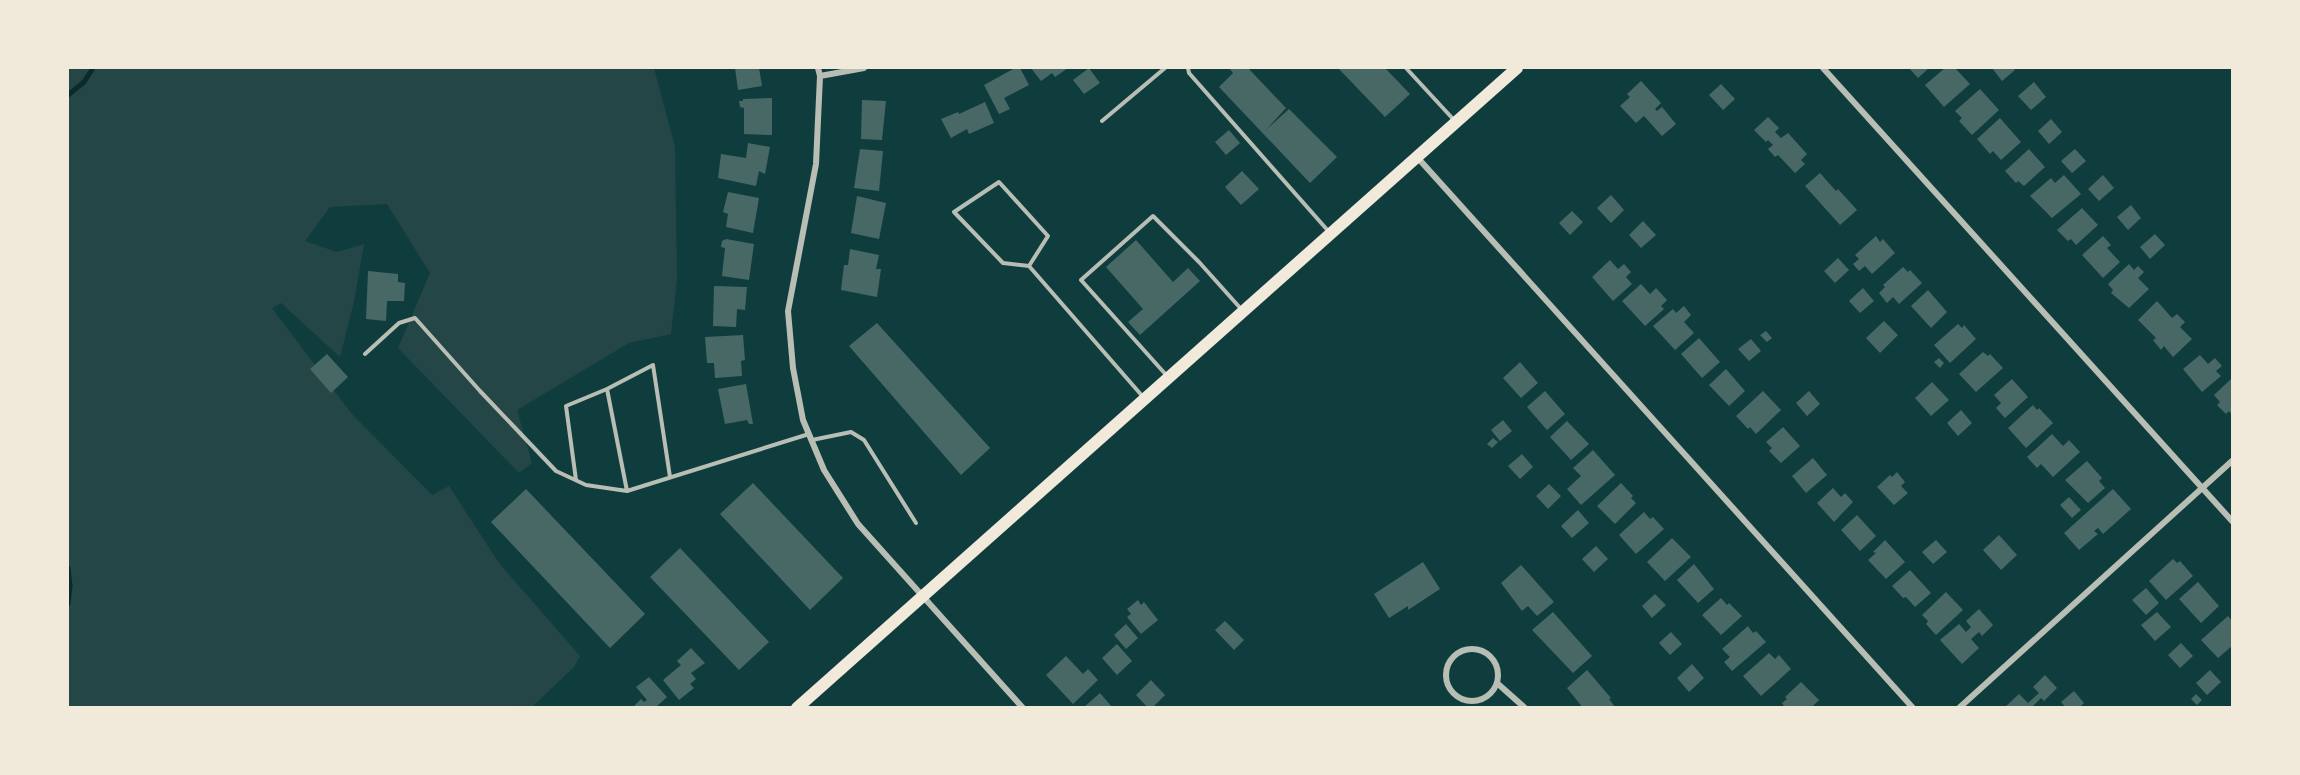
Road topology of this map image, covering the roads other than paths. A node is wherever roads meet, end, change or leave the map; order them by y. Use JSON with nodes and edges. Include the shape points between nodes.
{"nodes":[{"id":1,"x":818,"y":68,"type":"edge"},
{"id":2,"x":864,"y":68,"type":"edge"},
{"id":3,"x":1165,"y":68,"type":"edge"},
{"id":4,"x":1188,"y":68,"type":"edge"},
{"id":5,"x":1406,"y":68,"type":"edge"},
{"id":6,"x":1517,"y":68,"type":"edge"},
{"id":7,"x":1824,"y":68,"type":"edge"},
{"id":8,"x":820,"y":76,"type":"junction"},
{"id":9,"x":1102,"y":121,"type":"dead end"},
{"id":10,"x":1456,"y":122,"type":"junction"},
{"id":11,"x":1417,"y":157,"type":"junction"},
{"id":12,"x":1331,"y":234,"type":"junction"},
{"id":13,"x":1029,"y":266,"type":"junction"},
{"id":14,"x":1243,"y":311,"type":"junction"},
{"id":15,"x":365,"y":354,"type":"dead end"},
{"id":16,"x":1168,"y":378,"type":"junction"},
{"id":17,"x":607,"y":389,"type":"junction"},
{"id":18,"x":1144,"y":399,"type":"junction"},
{"id":19,"x":810,"y":437,"type":"junction"},
{"id":20,"x":2232,"y":461,"type":"edge"},
{"id":21,"x":670,"y":477,"type":"junction"},
{"id":22,"x":576,"y":480,"type":"junction"},
{"id":23,"x":2202,"y":488,"type":"junction"},
{"id":24,"x":627,"y":491,"type":"junction"},
{"id":25,"x":2232,"y":521,"type":"edge"},
{"id":26,"x":916,"y":524,"type":"dead end"},
{"id":27,"x":922,"y":595,"type":"junction"},
{"id":28,"x":1497,"y":683,"type":"junction"},
{"id":29,"x":797,"y":708,"type":"edge"},
{"id":30,"x":1023,"y":708,"type":"edge"},
{"id":31,"x":1525,"y":708,"type":"edge"},
{"id":32,"x":1913,"y":708,"type":"edge"},
{"id":33,"x":1959,"y":708,"type":"edge"}],
"edges":[{"from":1,"to":8,"type":"street"},
{"from":2,"to":8,"type":"street"},
{"from":3,"to":9,"type":"lane"},
{"from":4,"to":12,"type":"lane"},
{"from":5,"to":10,"type":"lane"},
{"from":6,"to":10,"type":"main road"},
{"from":7,"to":23,"type":"street"},
{"from":8,"to":19,"type":"street","via":[[816,164],[788,311],[793,368]]},
{"from":10,"to":11,"type":"main road"},
{"from":11,"to":12,"type":"main road"},
{"from":11,"to":32,"type":"street"},
{"from":12,"to":14,"type":"main road"},
{"from":13,"to":13,"type":"lane","via":[[1003,263],[954,212],[999,182],[1048,236]]},
{"from":13,"to":18,"type":"lane"},
{"from":14,"to":16,"type":"main road"},
{"from":14,"to":16,"type":"lane","via":[[1153,216],[1129,237],[1081,280]]},
{"from":15,"to":22,"type":"lane","via":[[399,323],[415,318],[556,471]]},
{"from":16,"to":18,"type":"main road"},
{"from":17,"to":21,"type":"lane","via":[[653,365]]},
{"from":17,"to":22,"type":"lane","via":[[566,406]]},
{"from":17,"to":24,"type":"lane"},
{"from":18,"to":27,"type":"main road"},
{"from":19,"to":21,"type":"lane"},
{"from":19,"to":26,"type":"lane","via":[[851,432],[864,440]]},
{"from":19,"to":27,"type":"street","via":[[824,470],[858,524]]},
{"from":20,"to":23,"type":"street"},
{"from":21,"to":24,"type":"lane"},
{"from":22,"to":24,"type":"lane"},
{"from":23,"to":25,"type":"street"},
{"from":23,"to":33,"type":"street"},
{"from":27,"to":29,"type":"main road"},
{"from":27,"to":30,"type":"street"},
{"from":28,"to":28,"type":"street","via":[[1490,695],[1478,701],[1464,700],[1452,693],[1446,680],[1446,666],[1454,655],[1466,649],[1480,649],[1492,657],[1498,669]]},
{"from":28,"to":31,"type":"street"}]}
